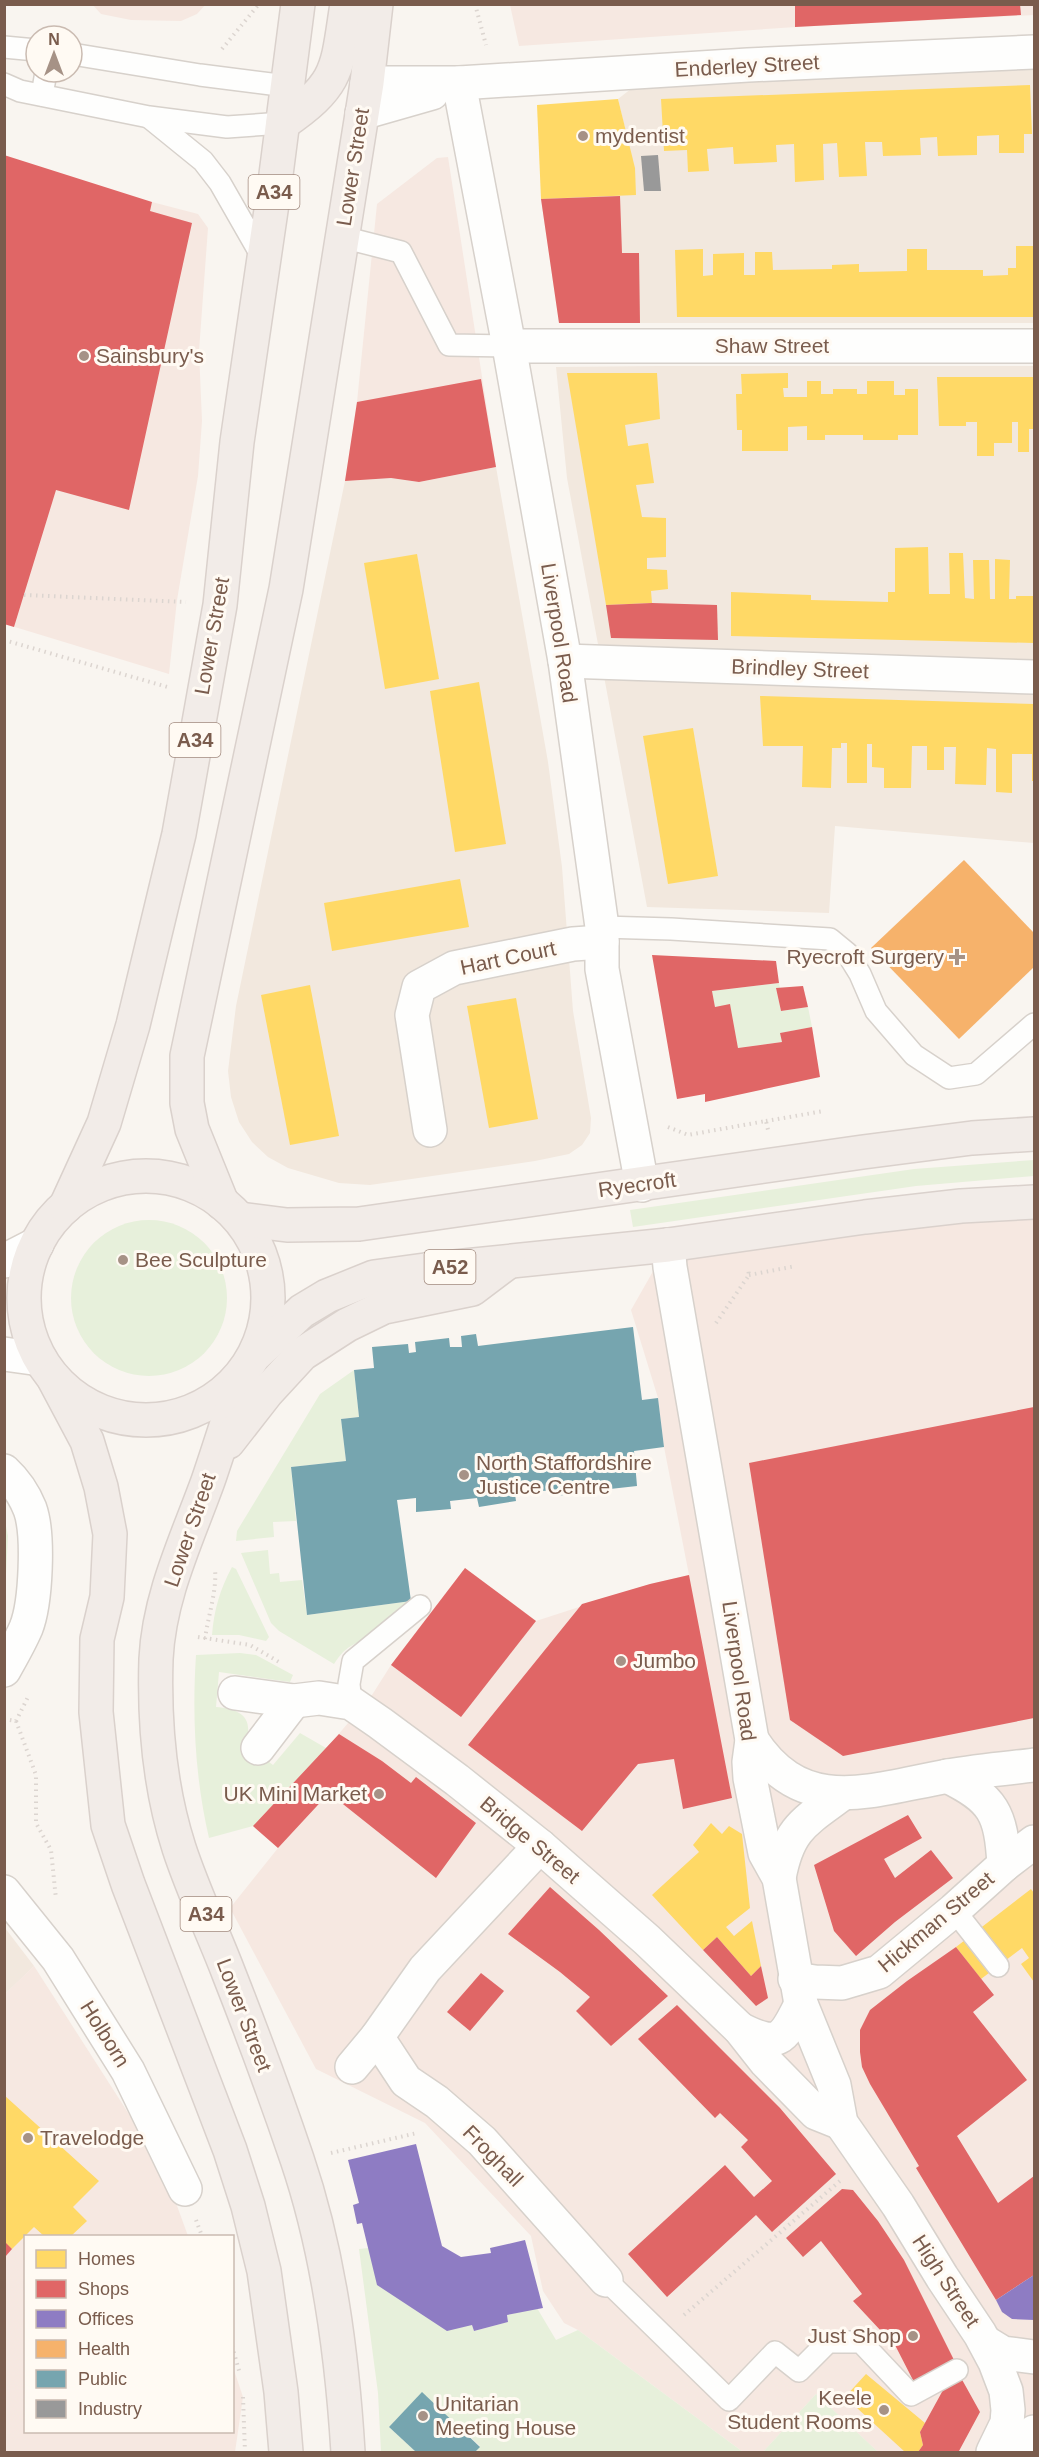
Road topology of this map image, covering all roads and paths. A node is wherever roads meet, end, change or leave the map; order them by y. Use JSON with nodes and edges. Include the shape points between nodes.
{"nodes":[{"id":1,"x":298,"y":4,"type":"edge"},
{"id":2,"x":347,"y":4,"type":"edge"},
{"id":3,"x":376,"y":4,"type":"edge"},
{"id":4,"x":475,"y":4,"type":"edge"},
{"id":5,"x":486,"y":45,"type":"dead end"},
{"id":6,"x":4,"y":47,"type":"edge"},
{"id":7,"x":24,"y":49,"type":"edge"},
{"id":8,"x":1035,"y":52,"type":"edge"},
{"id":9,"x":84,"y":56,"type":"edge"},
{"id":10,"x":459,"y":83,"type":"junction"},
{"id":11,"x":4,"y":84,"type":"edge"},
{"id":12,"x":44,"y":84,"type":"edge"},
{"id":13,"x":329,"y":84,"type":"junction"},
{"id":14,"x":287,"y":86,"type":"junction"},
{"id":15,"x":42,"y":95,"type":"junction"},
{"id":16,"x":364,"y":98,"type":"junction"},
{"id":17,"x":149,"y":117,"type":"junction"},
{"id":18,"x":283,"y":123,"type":"junction"},
{"id":19,"x":342,"y":237,"type":"junction"},
{"id":20,"x":264,"y":261,"type":"junction"},
{"id":21,"x":509,"y":346,"type":"junction"},
{"id":22,"x":1035,"y":346,"type":"edge"},
{"id":23,"x":24,"y":596,"type":"dead end"},
{"id":24,"x":188,"y":603,"type":"dead end"},
{"id":25,"x":4,"y":640,"type":"edge"},
{"id":26,"x":564,"y":661,"type":"junction"},
{"id":27,"x":1035,"y":677,"type":"edge"},
{"id":28,"x":175,"y":690,"type":"dead end"},
{"id":29,"x":602,"y":934,"type":"junction"},
{"id":30,"x":1031,"y":1031,"type":"edge"},
{"id":31,"x":824,"y":1111,"type":"dead end"},
{"id":32,"x":766,"y":1121,"type":"junction"},
{"id":33,"x":661,"y":1124,"type":"dead end"},
{"id":34,"x":430,"y":1130,"type":"dead end"},
{"id":35,"x":1035,"y":1134,"type":"edge"},
{"id":36,"x":769,"y":1136,"type":"dead end"},
{"id":37,"x":642,"y":1185,"type":"junction"},
{"id":38,"x":1035,"y":1202,"type":"edge"},
{"id":39,"x":66,"y":1206,"type":"junction"},
{"id":40,"x":231,"y":1211,"type":"junction"},
{"id":41,"x":37,"y":1244,"type":"junction"},
{"id":42,"x":669,"y":1245,"type":"junction"},
{"id":43,"x":4,"y":1261,"type":"edge"},
{"id":44,"x":510,"y":1261,"type":"junction"},
{"id":45,"x":798,"y":1265,"type":"dead end"},
{"id":46,"x":749,"y":1275,"type":"dead end"},
{"id":47,"x":4,"y":1354,"type":"edge"},
{"id":48,"x":249,"y":1364,"type":"junction"},
{"id":49,"x":47,"y":1369,"type":"junction"},
{"id":50,"x":214,"y":1460,"type":"junction"},
{"id":51,"x":4,"y":1471,"type":"edge"},
{"id":52,"x":216,"y":1581,"type":"dead end"},
{"id":53,"x":420,"y":1606,"type":"dead end"},
{"id":54,"x":205,"y":1639,"type":"dead end"},
{"id":55,"x":4,"y":1670,"type":"edge"},
{"id":56,"x":235,"y":1693,"type":"dead end"},
{"id":57,"x":294,"y":1701,"type":"junction"},
{"id":58,"x":351,"y":1703,"type":"junction"},
{"id":59,"x":16,"y":1720,"type":"dead end"},
{"id":60,"x":752,"y":1740,"type":"junction"},
{"id":61,"x":258,"y":1748,"type":"dead end"},
{"id":62,"x":1035,"y":1765,"type":"edge"},
{"id":63,"x":947,"y":1776,"type":"junction"},
{"id":64,"x":842,"y":1794,"type":"junction"},
{"id":65,"x":1035,"y":1842,"type":"edge"},
{"id":66,"x":540,"y":1846,"type":"junction"},
{"id":67,"x":1004,"y":1865,"type":"junction"},
{"id":68,"x":779,"y":1878,"type":"junction"},
{"id":69,"x":4,"y":1892,"type":"edge"},
{"id":70,"x":57,"y":1905,"type":"dead end"},
{"id":71,"x":954,"y":1910,"type":"junction"},
{"id":72,"x":998,"y":1966,"type":"dead end"},
{"id":73,"x":798,"y":1991,"type":"junction"},
{"id":74,"x":740,"y":2029,"type":"junction"},
{"id":75,"x":377,"y":2037,"type":"junction"},
{"id":76,"x":352,"y":2067,"type":"dead end"},
{"id":77,"x":462,"y":2123,"type":"junction"},
{"id":78,"x":841,"y":2123,"type":"junction"},
{"id":79,"x":866,"y":2159,"type":"junction"},
{"id":80,"x":298,"y":2160,"type":"junction"},
{"id":81,"x":185,"y":2188,"type":"dead end"},
{"id":82,"x":606,"y":2280,"type":"joint"},
{"id":83,"x":661,"y":2334,"type":"junction"},
{"id":84,"x":985,"y":2342,"type":"junction"},
{"id":85,"x":234,"y":2353,"type":"edge"},
{"id":86,"x":1035,"y":2357,"type":"edge"},
{"id":87,"x":957,"y":2370,"type":"dead end"},
{"id":88,"x":242,"y":2382,"type":"dead end"},
{"id":89,"x":243,"y":2393,"type":"dead end"},
{"id":90,"x":1035,"y":2432,"type":"edge"},
{"id":91,"x":245,"y":2452,"type":"edge"},
{"id":92,"x":286,"y":2452,"type":"edge"},
{"id":93,"x":348,"y":2452,"type":"edge"},
{"id":94,"x":993,"y":2452,"type":"edge"},
{"id":95,"x":1020,"y":2452,"type":"edge"}],
"edges":[{"from":1,"to":14,"type":"highway","number":"A34"},
{"from":2,"to":13,"type":"highway","via":[[338,65]]},
{"from":3,"to":16,"type":"highway","number":"A34"},
{"from":4,"to":5,"type":"path"},
{"from":6,"to":7,"type":"lane"},
{"from":8,"to":10,"type":"street","name":"Enderley Street"},
{"from":9,"to":14,"type":"lane"},
{"from":10,"to":16,"type":"street","name":"Enderley Street"},
{"from":10,"to":21,"type":"street","name":"Liverpool Road"},
{"from":11,"to":15,"type":"lane"},
{"from":12,"to":15,"type":"lane"},
{"from":13,"to":14,"type":"highway"},
{"from":13,"to":16,"type":"highway"},
{"from":13,"to":18,"type":"highway","via":[[309,105]]},
{"from":14,"to":18,"type":"highway","name":"Lower Street","number":"A34"},
{"from":15,"to":17,"type":"lane"},
{"from":16,"to":18,"type":"highway"},
{"from":16,"to":19,"type":"highway","name":"Lower Street","number":"A34"},
{"from":17,"to":18,"type":"lane","via":[[227,127]]},
{"from":17,"to":20,"type":"lane","via":[[203,161],[220,183]]},
{"from":18,"to":20,"type":"highway","name":"Lower Street","number":"A34"},
{"from":19,"to":21,"type":"lane","via":[[401,252],[449,345]]},
{"from":19,"to":40,"type":"highway","name":"Lower Street","number":"A34","via":[[286,589],[187,1056],[187,1103],[192,1129]]},
{"from":20,"to":39,"type":"highway","name":"Lower Street","number":"A34","via":[[237,442],[220,605],[179,834],[133,1025],[104,1123]]},
{"from":21,"to":22,"type":"street","name":"Shaw Street"},
{"from":21,"to":26,"type":"street","name":"Liverpool Road"},
{"from":23,"to":24,"type":"path"},
{"from":25,"to":28,"type":"path"},
{"from":26,"to":27,"type":"street","name":"Brindley Street"},
{"from":26,"to":29,"type":"street","name":"Liverpool Road"},
{"from":29,"to":30,"type":"lane","via":[[671,929],[830,939],[847,953],[861,974],[876,1011],[914,1055],[949,1078],[976,1074]]},
{"from":29,"to":34,"type":"street","name":"Hart Court","via":[[573,944],[454,968],[419,987],[412,1015]]},
{"from":29,"to":37,"type":"street","name":"Liverpool Road","via":[[602,969]]},
{"from":31,"to":32,"type":"path"},
{"from":32,"to":33,"type":"path","via":[[688,1135]]},
{"from":32,"to":36,"type":"path"},
{"from":35,"to":37,"type":"highway","name":"Ryecroft","via":[[863,1152]]},
{"from":37,"to":40,"type":"highway","name":"Ryecroft","via":[[359,1224],[287,1226]]},
{"from":38,"to":42,"type":"highway","number":"A52","via":[[865,1217]]},
{"from":39,"to":40,"type":"highway","via":[[108,1183],[156,1177],[202,1190]]},
{"from":39,"to":41,"type":"highway"},
{"from":40,"to":48,"type":"highway","name":"Lower Street","via":[[256,1246],[268,1284],[264,1331]]},
{"from":41,"to":43,"type":"street"},
{"from":41,"to":49,"type":"highway","via":[[24,1290],[25,1314],[30,1338]]},
{"from":42,"to":44,"type":"highway","number":"A52"},
{"from":42,"to":60,"type":"street","name":"Liverpool Road"},
{"from":44,"to":48,"type":"highway","number":"A52","via":[[374,1277],[302,1311]]},
{"from":44,"to":50,"type":"highway","number":"A52","via":[[472,1289],[384,1307],[346,1324],[302,1354]]},
{"from":45,"to":46,"type":"path"},
{"from":47,"to":49,"type":"street"},
{"from":48,"to":49,"type":"highway","via":[[207,1405],[185,1414],[138,1420],[92,1408],[72,1395]]},
{"from":48,"to":50,"type":"highway","name":"Lower Street","number":"A34"},
{"from":49,"to":92,"type":"highway","via":[[87,1441],[110,1534],[108,1588],[97,1639],[96,1691],[108,1825],[248,2206],[264,2271]]},
{"from":50,"to":80,"type":"highway","name":"Lower Street","number":"A34","via":[[172,1576],[163,1614],[156,1657],[159,1745],[179,1849]]},
{"from":51,"to":55,"type":"street","via":[[17,1483],[31,1511],[35,1554],[35,1592],[26,1627]]},
{"from":52,"to":54,"type":"path"},
{"from":53,"to":58,"type":"lane","via":[[353,1661]]},
{"from":56,"to":57,"type":"street","name":"Bridge Street"},
{"from":57,"to":58,"type":"street","name":"Bridge Street","via":[[319,1698]]},
{"from":57,"to":61,"type":"street"},
{"from":58,"to":66,"type":"street","name":"Bridge Street"},
{"from":59,"to":70,"type":"path","via":[[36,1775],[36,1823],[51,1850]]},
{"from":60,"to":64,"type":"street","via":[[763,1757],[790,1780],[815,1790]]},
{"from":60,"to":68,"type":"street","name":"Liverpool Road","via":[[750,1778],[765,1853]]},
{"from":62,"to":63,"type":"street"},
{"from":63,"to":64,"type":"street"},
{"from":63,"to":67,"type":"street","name":"Hickman Street","via":[[970,1787],[992,1807],[999,1821]]},
{"from":64,"to":68,"type":"street","via":[[794,1833]]},
{"from":65,"to":67,"type":"street","name":"Hickman Street"},
{"from":66,"to":74,"type":"street","name":"Bridge Street"},
{"from":66,"to":75,"type":"street","via":[[425,1969]]},
{"from":67,"to":71,"type":"street","name":"Hickman Street"},
{"from":68,"to":73,"type":"street","name":"Liverpool Road"},
{"from":69,"to":81,"type":"street","name":"Holborn","via":[[58,1959],[128,2071]]},
{"from":71,"to":72,"type":"lane"},
{"from":71,"to":73,"type":"street","name":"Hickman Street","via":[[879,1972],[842,1983],[815,1982]]},
{"from":73,"to":74,"type":"street","name":"Bridge Street","via":[[789,2028],[783,2035],[771,2040]]},
{"from":73,"to":78,"type":"street","name":"Liverpool Road","via":[[834,2085]]},
{"from":74,"to":78,"type":"street","name":"Bridge Street","via":[[816,2113]]},
{"from":75,"to":76,"type":"street"},
{"from":75,"to":77,"type":"street","name":"Froghall","via":[[406,2081]]},
{"from":77,"to":80,"type":"path"},
{"from":77,"to":82,"type":"street","name":"Froghall"},
{"from":78,"to":79,"type":"street","name":"High Street"},
{"from":79,"to":83,"type":"path"},
{"from":79,"to":84,"type":"street","name":"High Street"},
{"from":80,"to":93,"type":"highway","name":"Lower Street","number":"A34","via":[[312,2205],[335,2321]]},
{"from":82,"to":83,"type":"lane"},
{"from":83,"to":87,"type":"lane","via":[[729,2400],[775,2352],[799,2371],[828,2342],[861,2342],[911,2395]]},
{"from":84,"to":86,"type":"street","via":[[1004,2353]]},
{"from":84,"to":94,"type":"street","name":"High Street","via":[[1006,2391],[1008,2410],[1007,2422]]},
{"from":85,"to":88,"type":"path"},
{"from":89,"to":91,"type":"path"},
{"from":90,"to":95,"type":"street"}]}
